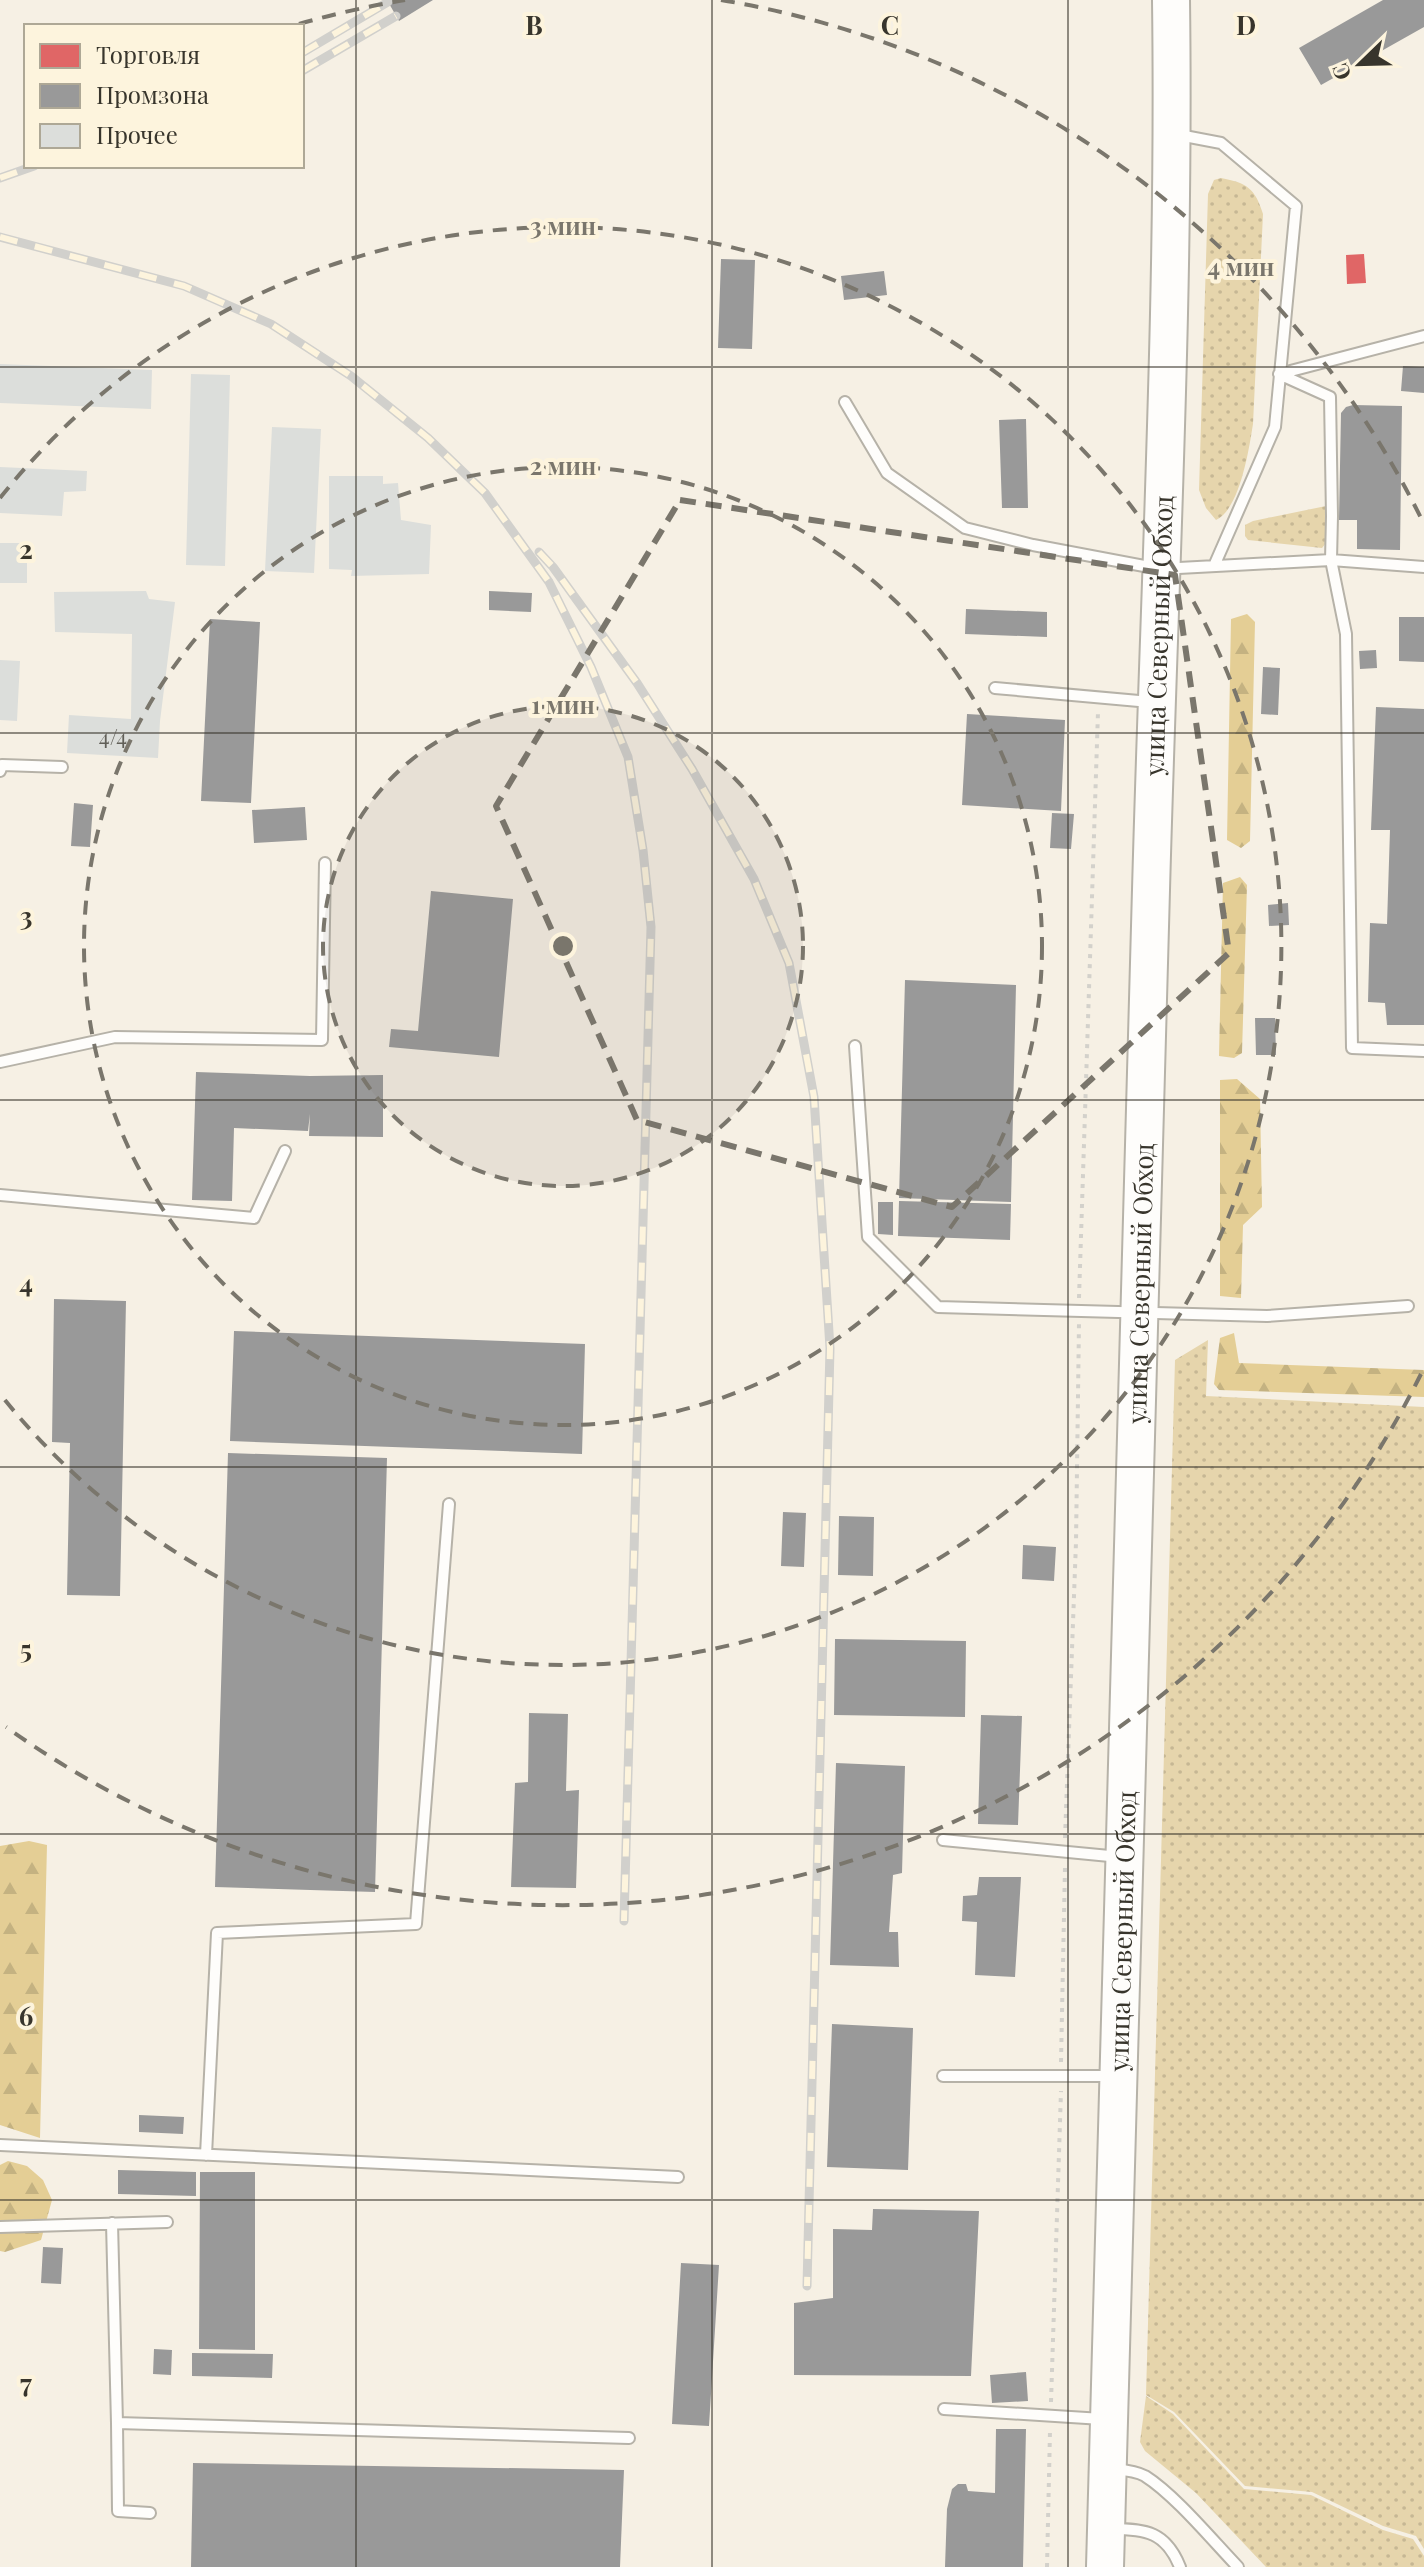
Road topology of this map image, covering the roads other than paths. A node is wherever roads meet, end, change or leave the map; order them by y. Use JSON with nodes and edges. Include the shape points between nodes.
{"nodes":[{"id":1,"x":1171,"y":0,"type":"edge"},
{"id":2,"x":1173,"y":134,"type":"junction"},
{"id":3,"x":1424,"y":336,"type":"edge"},
{"id":4,"x":1279,"y":374,"type":"junction"},
{"id":5,"x":845,"y":402,"type":"dead end"},
{"id":6,"x":1331,"y":560,"type":"junction"},
{"id":7,"x":1214,"y":566,"type":"junction"},
{"id":8,"x":1424,"y":567,"type":"edge"},
{"id":9,"x":1160,"y":569,"type":"junction"},
{"id":10,"x":995,"y":688,"type":"dead end"},
{"id":11,"x":1156,"y":702,"type":"junction"},
{"id":12,"x":62,"y":767,"type":"dead end"},
{"id":13,"x":0,"y":771,"type":"edge"},
{"id":14,"x":325,"y":863,"type":"dead end"},
{"id":15,"x":855,"y":1046,"type":"dead end"},
{"id":16,"x":1424,"y":1051,"type":"edge"},
{"id":17,"x":0,"y":1062,"type":"edge"},
{"id":18,"x":285,"y":1151,"type":"dead end"},
{"id":19,"x":0,"y":1195,"type":"edge"},
{"id":20,"x":1408,"y":1306,"type":"dead end"},
{"id":21,"x":1140,"y":1311,"type":"junction"},
{"id":22,"x":449,"y":1504,"type":"dead end"},
{"id":23,"x":943,"y":1840,"type":"dead end"},
{"id":24,"x":1125,"y":1858,"type":"junction"},
{"id":25,"x":943,"y":2076,"type":"dead end"},
{"id":26,"x":1118,"y":2076,"type":"junction"},
{"id":27,"x":0,"y":2145,"type":"edge"},
{"id":28,"x":206,"y":2155,"type":"junction"},
{"id":29,"x":678,"y":2177,"type":"dead end"},
{"id":30,"x":167,"y":2222,"type":"dead end"},
{"id":31,"x":112,"y":2223,"type":"junction"},
{"id":32,"x":0,"y":2227,"type":"edge"},
{"id":33,"x":944,"y":2409,"type":"dead end"},
{"id":34,"x":1110,"y":2420,"type":"junction"},
{"id":35,"x":117,"y":2423,"type":"junction"},
{"id":36,"x":629,"y":2438,"type":"dead end"},
{"id":37,"x":1108,"y":2468,"type":"junction"},
{"id":38,"x":150,"y":2513,"type":"dead end"},
{"id":39,"x":1106,"y":2529,"type":"junction"},
{"id":40,"x":1105,"y":2567,"type":"edge"},
{"id":41,"x":1180,"y":2567,"type":"edge"},
{"id":42,"x":1238,"y":2567,"type":"edge"}],
"edges":[{"from":1,"to":2,"type":"highway","name":"улица Северный Обход"},
{"from":2,"to":4,"type":"lane","via":[[1221,143],[1296,206]]},
{"from":2,"to":9,"type":"highway","name":"улица Северный Обход"},
{"from":3,"to":4,"type":"lane"},
{"from":4,"to":6,"type":"lane","via":[[1330,397]]},
{"from":4,"to":7,"type":"lane","via":[[1275,427]]},
{"from":5,"to":9,"type":"lane","via":[[887,473],[965,528]]},
{"from":6,"to":7,"type":"lane"},
{"from":6,"to":8,"type":"lane"},
{"from":6,"to":16,"type":"lane","via":[[1346,634],[1352,1048]]},
{"from":7,"to":9,"type":"lane"},
{"from":9,"to":11,"type":"highway","name":"улица Северный Обход"},
{"from":10,"to":11,"type":"lane"},
{"from":11,"to":21,"type":"highway","name":"улица Северный Обход"},
{"from":12,"to":13,"type":"lane","via":[[2,765]]},
{"from":14,"to":17,"type":"lane","via":[[322,1040],[115,1037]]},
{"from":15,"to":21,"type":"lane","via":[[868,1237],[938,1307]]},
{"from":18,"to":19,"type":"lane","via":[[254,1218]]},
{"from":20,"to":21,"type":"lane","via":[[1267,1316]]},
{"from":21,"to":24,"type":"highway","name":"улица Северный Обход"},
{"from":22,"to":28,"type":"lane","via":[[416,1924],[217,1933]]},
{"from":23,"to":24,"type":"lane"},
{"from":24,"to":26,"type":"highway","name":"улица Северный Обход"},
{"from":25,"to":26,"type":"lane"},
{"from":26,"to":34,"type":"highway","name":"улица Северный Обход"},
{"from":27,"to":28,"type":"lane"},
{"from":28,"to":29,"type":"lane"},
{"from":30,"to":31,"type":"lane"},
{"from":31,"to":32,"type":"lane"},
{"from":31,"to":35,"type":"lane"},
{"from":33,"to":34,"type":"lane"},
{"from":34,"to":37,"type":"highway","name":"улица Северный Обход"},
{"from":35,"to":36,"type":"lane"},
{"from":35,"to":38,"type":"lane","via":[[118,2511]]},
{"from":37,"to":39,"type":"highway","name":"улица Северный Обход"},
{"from":37,"to":42,"type":"lane","via":[[1145,2476]]},
{"from":39,"to":40,"type":"highway","name":"улица Северный Обход"},
{"from":39,"to":41,"type":"lane","via":[[1139,2529],[1163,2539]]}]}
